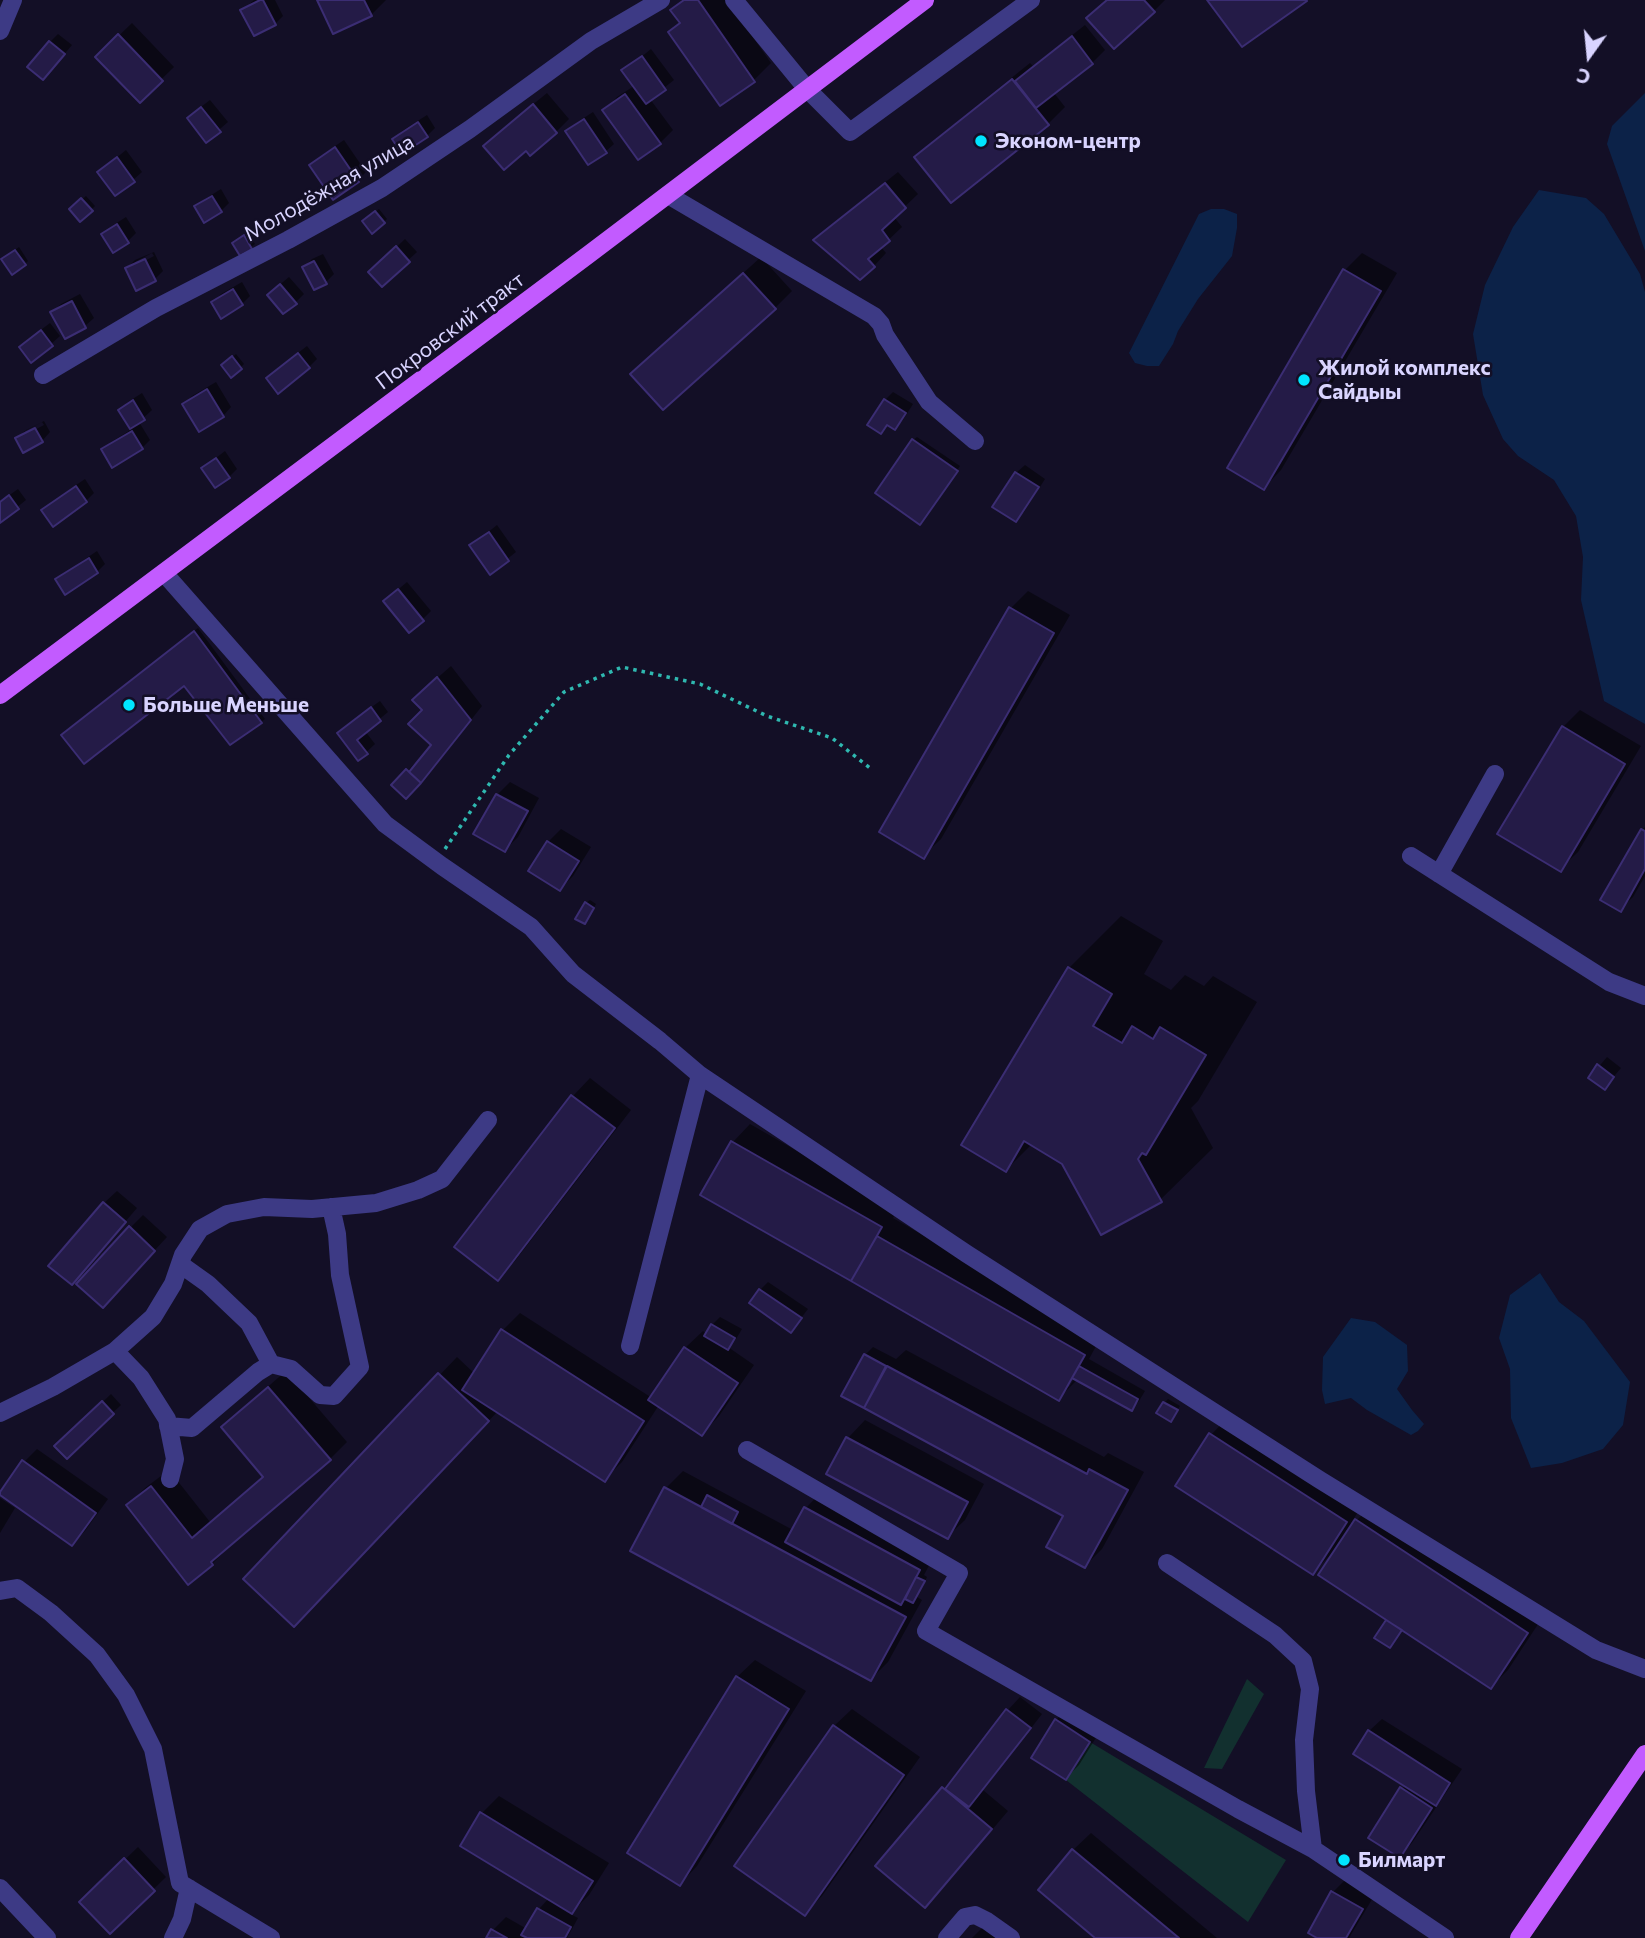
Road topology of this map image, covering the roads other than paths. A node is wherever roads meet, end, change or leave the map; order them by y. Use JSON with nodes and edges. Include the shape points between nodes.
{"nodes":[{"id":1,"x":13,"y":0,"type":"edge"},
{"id":2,"x":661,"y":0,"type":"edge"},
{"id":3,"x":734,"y":0,"type":"edge"},
{"id":4,"x":925,"y":0,"type":"edge"},
{"id":5,"x":1031,"y":0,"type":"edge"},
{"id":6,"x":0,"y":30,"type":"edge"},
{"id":7,"x":807,"y":89,"type":"junction"},
{"id":8,"x":668,"y":195,"type":"junction"},
{"id":9,"x":43,"y":375,"type":"dead end"},
{"id":10,"x":975,"y":441,"type":"dead end"},
{"id":11,"x":164,"y":573,"type":"junction"},
{"id":12,"x":0,"y":695,"type":"edge"},
{"id":13,"x":1495,"y":774,"type":"dead end"},
{"id":14,"x":1411,"y":856,"type":"dead end"},
{"id":15,"x":1439,"y":874,"type":"junction"},
{"id":16,"x":1645,"y":996,"type":"edge"},
{"id":17,"x":700,"y":1075,"type":"junction"},
{"id":18,"x":488,"y":1121,"type":"dead end"},
{"id":19,"x":331,"y":1207,"type":"junction"},
{"id":20,"x":180,"y":1264,"type":"junction"},
{"id":21,"x":630,"y":1346,"type":"dead end"},
{"id":22,"x":116,"y":1351,"type":"junction"},
{"id":23,"x":271,"y":1364,"type":"junction"},
{"id":24,"x":0,"y":1413,"type":"edge"},
{"id":25,"x":168,"y":1426,"type":"junction"},
{"id":26,"x":747,"y":1450,"type":"dead end"},
{"id":27,"x":170,"y":1479,"type":"dead end"},
{"id":28,"x":1167,"y":1563,"type":"dead end"},
{"id":29,"x":0,"y":1591,"type":"edge"},
{"id":30,"x":1645,"y":1669,"type":"edge"},
{"id":31,"x":1645,"y":1754,"type":"edge"},
{"id":32,"x":1314,"y":1849,"type":"junction"},
{"id":33,"x":0,"y":1888,"type":"edge"},
{"id":34,"x":189,"y":1888,"type":"junction"},
{"id":35,"x":47,"y":1938,"type":"edge"},
{"id":36,"x":173,"y":1938,"type":"edge"},
{"id":37,"x":271,"y":1938,"type":"edge"},
{"id":38,"x":947,"y":1938,"type":"edge"},
{"id":39,"x":1011,"y":1938,"type":"edge"},
{"id":40,"x":1445,"y":1938,"type":"edge"},
{"id":41,"x":1519,"y":1938,"type":"edge"}],
"edges":[{"from":1,"to":6,"type":"street"},
{"from":2,"to":9,"type":"street","name":"Молодёжная улица","via":[[591,41],[382,188],[156,308]]},
{"from":3,"to":7,"type":"street"},
{"from":4,"to":7,"type":"main road","name":"Покровский тракт"},
{"from":5,"to":7,"type":"street","via":[[850,132]]},
{"from":7,"to":8,"type":"main road","name":"Покровский тракт"},
{"from":8,"to":10,"type":"street","via":[[874,317],[929,402]]},
{"from":8,"to":11,"type":"main road","name":"Покровский тракт"},
{"from":11,"to":12,"type":"main road","name":"Покровский тракт"},
{"from":11,"to":17,"type":"street","via":[[385,824],[531,927],[573,974]]},
{"from":13,"to":15,"type":"street"},
{"from":14,"to":15,"type":"street"},
{"from":15,"to":16,"type":"street","via":[[1609,982]]},
{"from":17,"to":21,"type":"street"},
{"from":17,"to":30,"type":"street","via":[[967,1254],[1320,1480],[1596,1650]]},
{"from":18,"to":19,"type":"street","via":[[443,1179],[376,1203]]},
{"from":19,"to":20,"type":"street","via":[[264,1207],[227,1214],[200,1229]]},
{"from":19,"to":23,"type":"street","via":[[360,1367],[334,1396],[320,1395],[291,1369]]},
{"from":20,"to":22,"type":"street","via":[[153,1317]]},
{"from":20,"to":23,"type":"street","via":[[249,1323]]},
{"from":22,"to":24,"type":"street"},
{"from":22,"to":25,"type":"street","via":[[141,1378]]},
{"from":23,"to":25,"type":"street","via":[[192,1428]]},
{"from":25,"to":27,"type":"street","via":[[175,1459]]},
{"from":26,"to":32,"type":"street","via":[[959,1573],[926,1631]]},
{"from":28,"to":32,"type":"street","via":[[1275,1634],[1303,1661],[1310,1689],[1304,1740]]},
{"from":29,"to":34,"type":"street","via":[[17,1588],[51,1613],[97,1655],[126,1695],[153,1749],[180,1883]]},
{"from":31,"to":41,"type":"main road"},
{"from":32,"to":40,"type":"street"},
{"from":33,"to":35,"type":"street"},
{"from":34,"to":36,"type":"street"},
{"from":34,"to":37,"type":"street"},
{"from":38,"to":39,"type":"street","via":[[965,1917],[975,1915]]}]}
